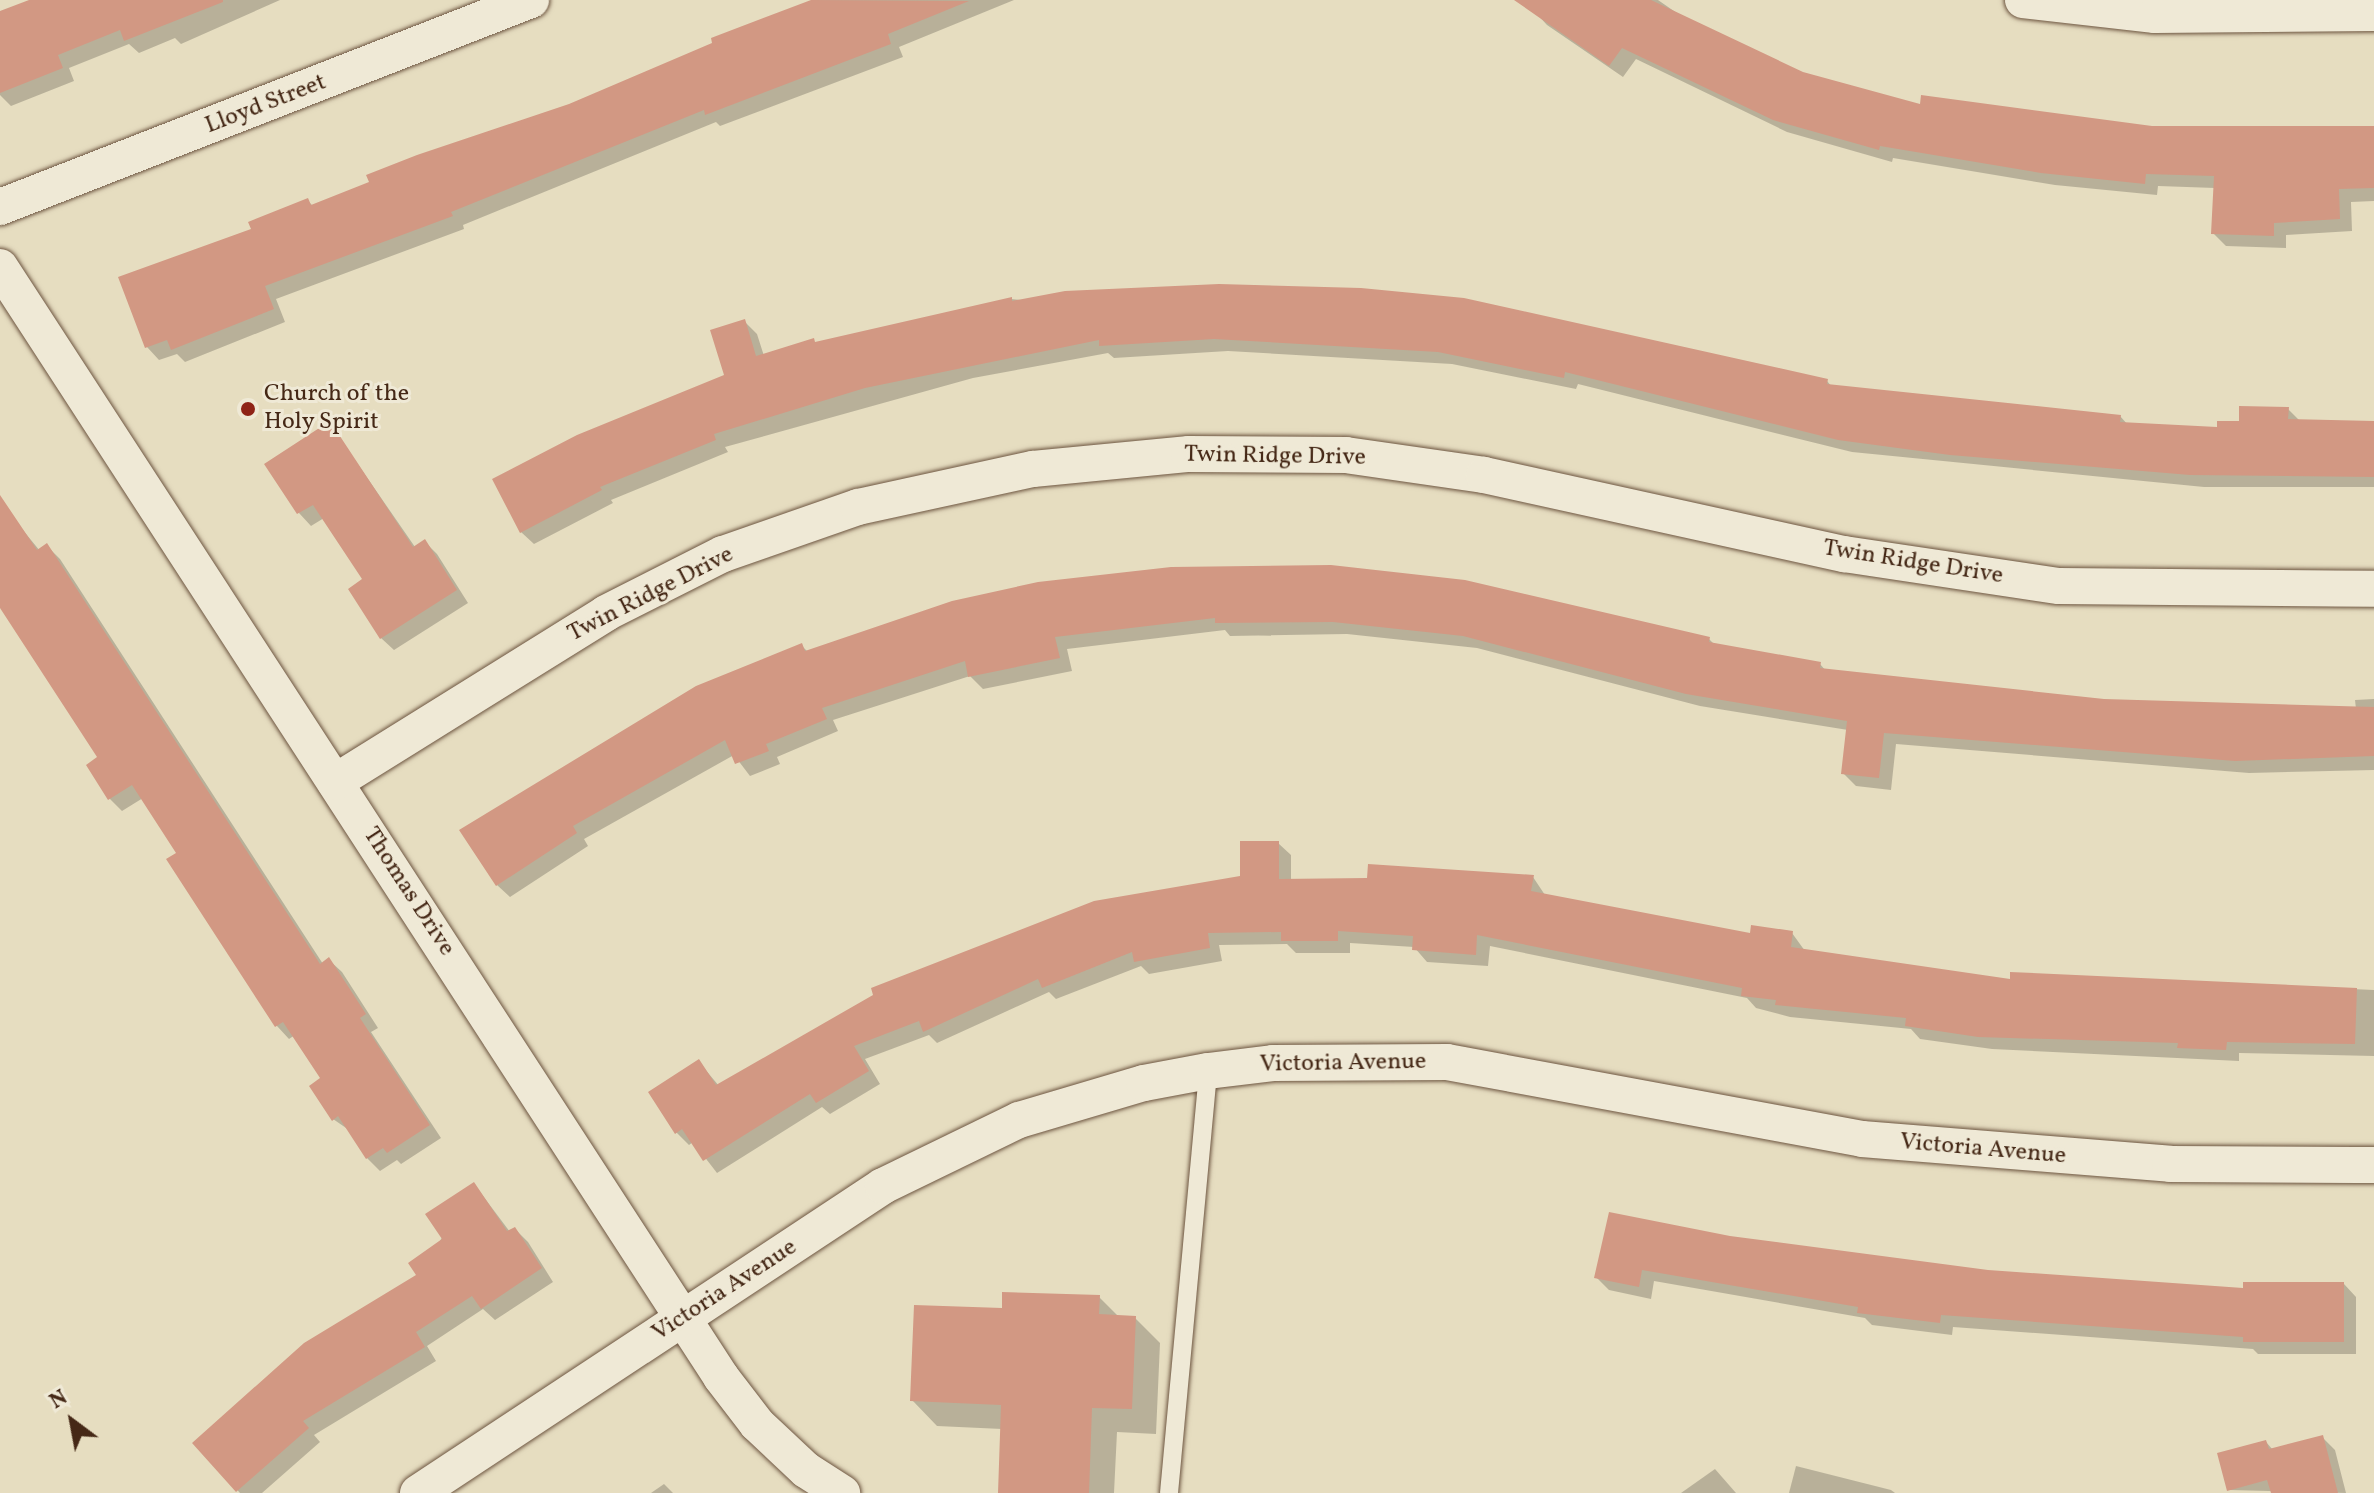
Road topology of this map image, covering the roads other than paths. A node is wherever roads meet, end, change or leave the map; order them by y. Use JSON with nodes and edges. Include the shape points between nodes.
{"nodes":[{"id":1,"x":531,"y":0,"type":"edge"},
{"id":2,"x":2023,"y":0,"type":"edge"},
{"id":3,"x":2374,"y":13,"type":"edge"},
{"id":4,"x":0,"y":207,"type":"edge"},
{"id":5,"x":0,"y":267,"type":"edge"},
{"id":6,"x":2374,"y":589,"type":"edge"},
{"id":7,"x":335,"y":782,"type":"junction"},
{"id":8,"x":1208,"y":1071,"type":"junction"},
{"id":9,"x":2374,"y":1165,"type":"edge"},
{"id":10,"x":684,"y":1318,"type":"junction"},
{"id":11,"x":418,"y":1493,"type":"edge"},
{"id":12,"x":842,"y":1493,"type":"edge"},
{"id":13,"x":1169,"y":1493,"type":"edge"}],
"edges":[{"from":1,"to":4,"type":"street","name":"Lloyd Street"},
{"from":2,"to":3,"type":"street","via":[[2155,15]]},
{"from":5,"to":7,"type":"street","name":"Thomas Drive"},
{"from":6,"to":7,"type":"street","name":"Twin Ridge Drive","via":[[2059,586],[1844,554],[1469,473],[1346,455],[1173,455],[1019,472],[858,507],[723,554],[606,613]]},
{"from":7,"to":10,"type":"street","name":"Thomas Drive"},
{"from":8,"to":9,"type":"street","name":"Victoria Avenue","via":[[1287,1063],[1447,1062],[1862,1139],[2170,1164]]},
{"from":8,"to":10,"type":"street","name":"Victoria Avenue","via":[[1080,1100],[951,1151],[883,1186]]},
{"from":8,"to":13,"type":"lane"},
{"from":10,"to":11,"type":"street","name":"Victoria Avenue"},
{"from":10,"to":12,"type":"street","name":"Thomas Drive","via":[[757,1424],[806,1470]]}]}
